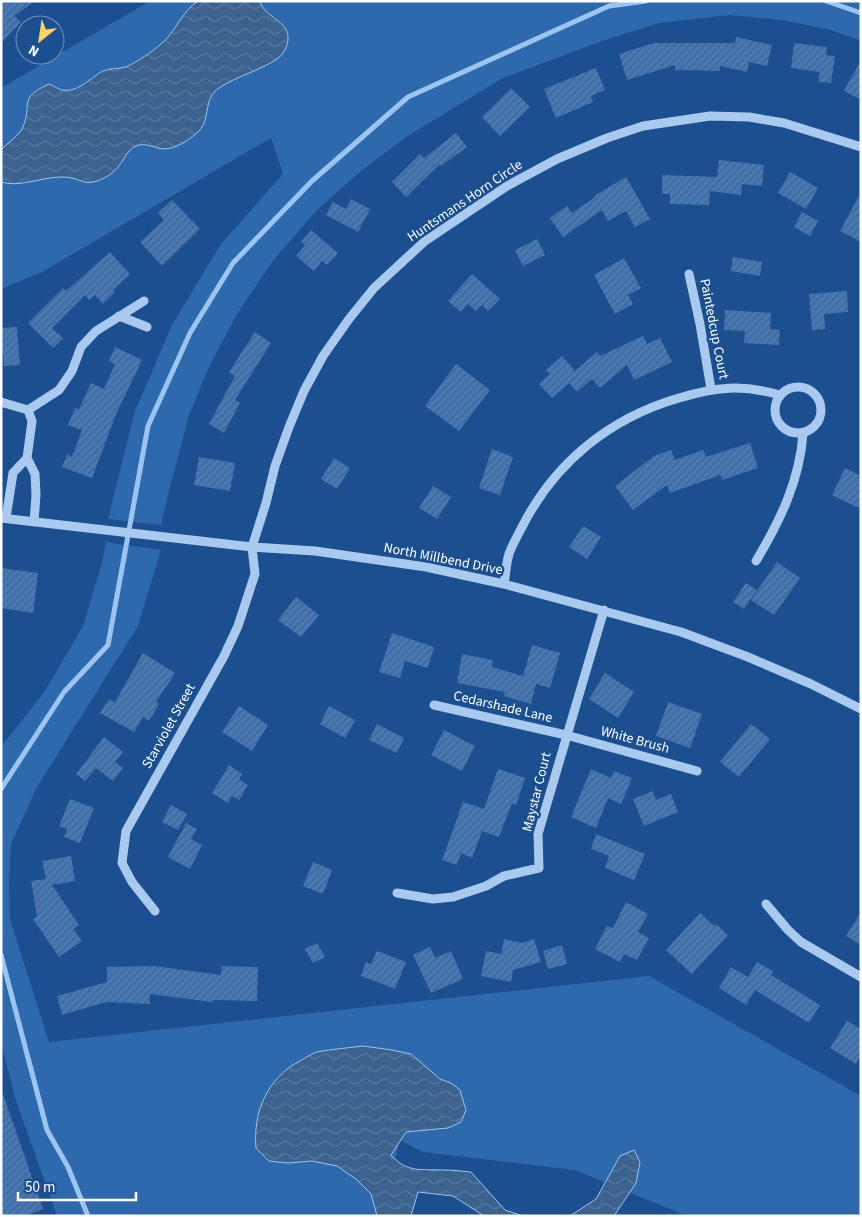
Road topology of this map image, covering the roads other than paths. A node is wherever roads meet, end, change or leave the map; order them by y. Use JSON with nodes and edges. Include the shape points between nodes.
{"nodes":[{"id":1,"x":861,"y":147,"type":"edge"},
{"id":2,"x":689,"y":274,"type":"dead end"},
{"id":3,"x":144,"y":301,"type":"dead end"},
{"id":4,"x":119,"y":316,"type":"junction"},
{"id":5,"x":147,"y":327,"type":"dead end"},
{"id":6,"x":711,"y":389,"type":"junction"},
{"id":7,"x":780,"y":395,"type":"junction"},
{"id":8,"x":1,"y":402,"type":"edge"},
{"id":9,"x":28,"y":410,"type":"junction"},
{"id":10,"x":803,"y":433,"type":"junction"},
{"id":11,"x":27,"y":458,"type":"junction"},
{"id":12,"x":3,"y":518,"type":"edge"},
{"id":13,"x":34,"y":522,"type":"junction"},
{"id":14,"x":252,"y":547,"type":"junction"},
{"id":15,"x":756,"y":561,"type":"dead end"},
{"id":16,"x":504,"y":584,"type":"junction"},
{"id":17,"x":604,"y":610,"type":"junction"},
{"id":18,"x":434,"y":705,"type":"dead end"},
{"id":19,"x":861,"y":709,"type":"edge"},
{"id":20,"x":566,"y":735,"type":"junction"},
{"id":21,"x":696,"y":771,"type":"dead end"},
{"id":22,"x":397,"y":893,"type":"dead end"},
{"id":23,"x":766,"y":904,"type":"dead end"},
{"id":24,"x":155,"y":911,"type":"dead end"},
{"id":25,"x":861,"y":978,"type":"edge"}],
"edges":[{"from":1,"to":14,"type":"street","name":"Huntsmans Horn Circle","via":[[784,123],[749,117],[710,116],[643,126],[608,138],[557,159],[507,186],[424,241],[374,288],[349,318],[324,356],[289,426]]},
{"from":2,"to":6,"type":"street","name":"Paintedcup Court"},
{"from":3,"to":4,"type":"street"},
{"from":4,"to":5,"type":"street"},
{"from":4,"to":9,"type":"street","via":[[96,331],[81,347],[72,371],[59,390]]},
{"from":6,"to":7,"type":"street","name":"Paintedcup Court","via":[[760,389]]},
{"from":6,"to":16,"type":"street","name":"Paintedcup Court","via":[[654,405],[624,419],[596,437],[571,460],[530,510],[509,553]]},
{"from":7,"to":10,"type":"street","via":[[775,411],[779,423],[788,431]]},
{"from":7,"to":10,"type":"street","via":[[793,388],[802,388],[819,400],[820,418],[816,425]]},
{"from":8,"to":9,"type":"street"},
{"from":9,"to":11,"type":"street","via":[[32,421]]},
{"from":10,"to":15,"type":"street","via":[[800,463],[782,516]]},
{"from":11,"to":12,"type":"street","via":[[13,473]]},
{"from":11,"to":13,"type":"street","via":[[35,474]]},
{"from":12,"to":13,"type":"street","name":"North Millbend Drive"},
{"from":13,"to":14,"type":"street","name":"North Millbend Drive"},
{"from":14,"to":16,"type":"street","name":"North Millbend Drive","via":[[315,551]]},
{"from":14,"to":24,"type":"street","name":"Starviolet Street","via":[[255,574],[238,626],[126,831],[122,863],[132,882]]},
{"from":16,"to":17,"type":"street","name":"North Millbend Drive"},
{"from":17,"to":19,"type":"street","name":"North Millbend Drive","via":[[681,632],[748,657]]},
{"from":17,"to":20,"type":"street","name":"Maystar Court"},
{"from":18,"to":20,"type":"street","name":"Cedarshade Lane"},
{"from":20,"to":21,"type":"street","name":"White Brush"},
{"from":20,"to":22,"type":"street","name":"Maystar Court","via":[[538,834],[539,868],[504,876],[453,897],[433,899]]},
{"from":23,"to":25,"type":"street","via":[[801,942]]}]}
